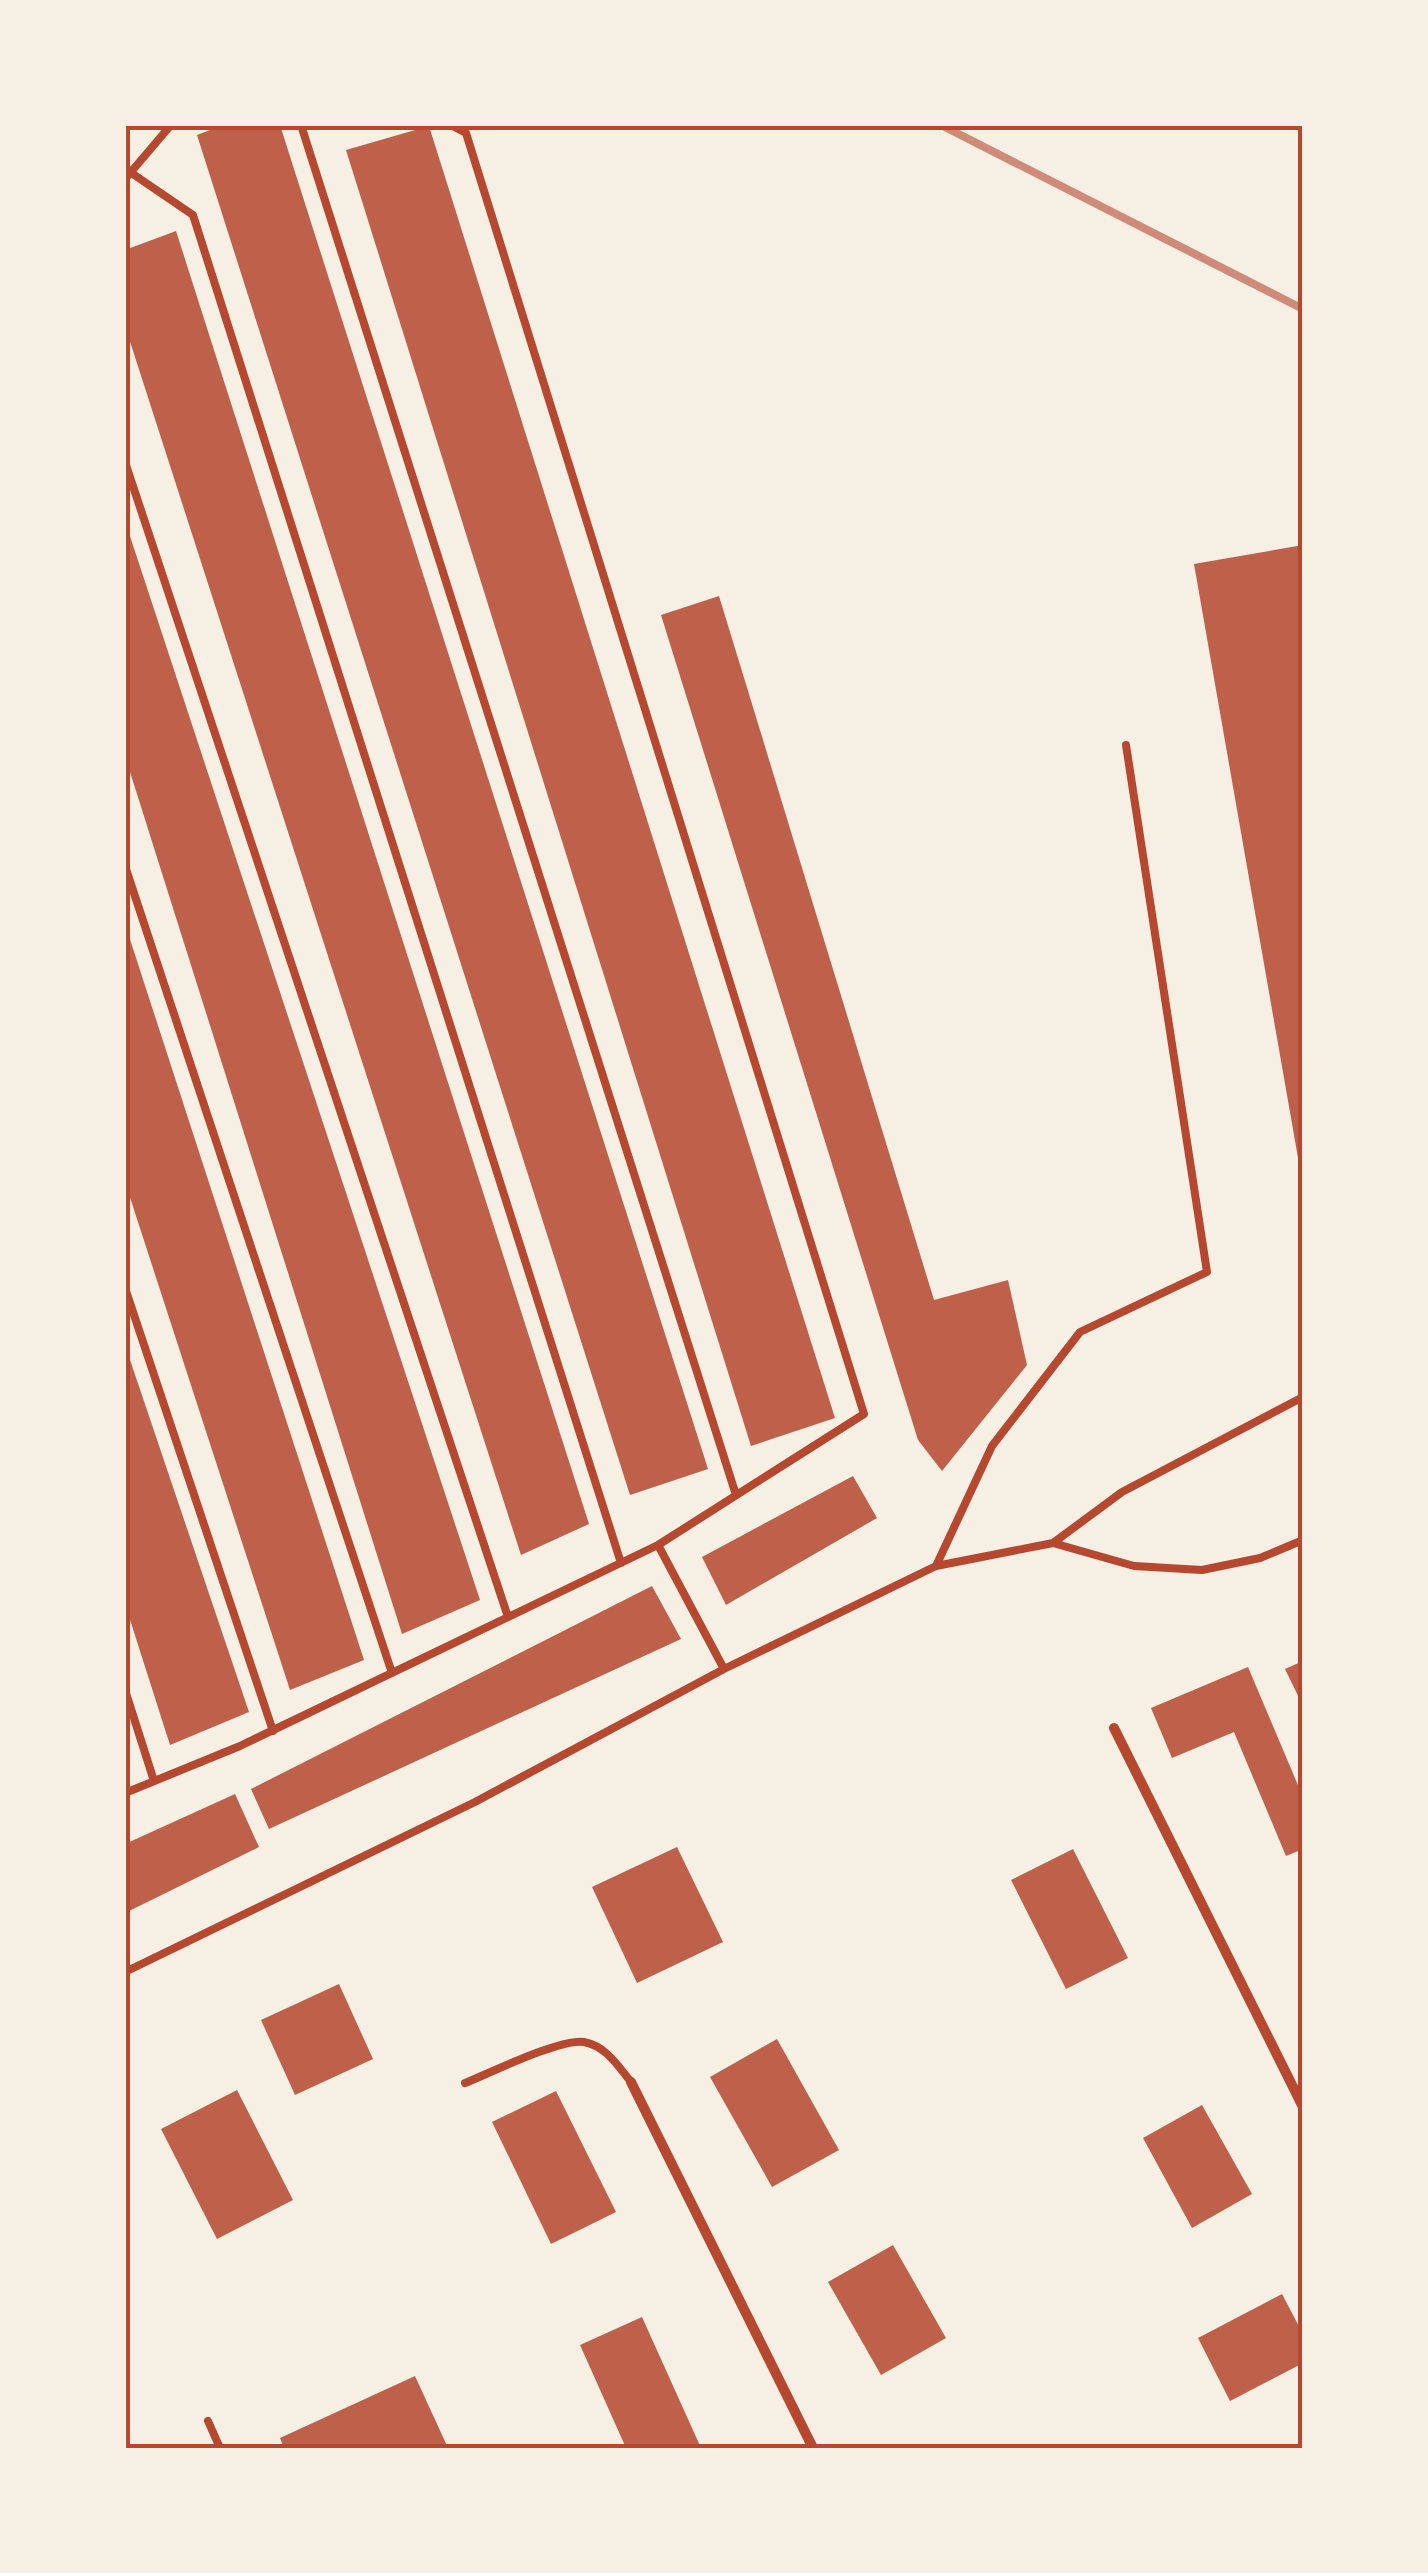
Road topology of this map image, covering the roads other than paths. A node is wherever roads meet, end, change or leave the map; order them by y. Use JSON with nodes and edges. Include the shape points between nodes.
{"nodes":[{"id":1,"x":172,"y":125,"type":"edge"},
{"id":2,"x":302,"y":125,"type":"edge"},
{"id":3,"x":451,"y":125,"type":"edge"},
{"id":4,"x":128,"y":175,"type":"edge"},
{"id":5,"x":125,"y":462,"type":"edge"},
{"id":6,"x":1126,"y":745,"type":"dead end"},
{"id":7,"x":125,"y":866,"type":"edge"},
{"id":8,"x":125,"y":1288,"type":"edge"},
{"id":9,"x":1303,"y":1398,"type":"edge"},
{"id":10,"x":736,"y":1495,"type":"junction"},
{"id":11,"x":1303,"y":1540,"type":"edge"},
{"id":12,"x":1052,"y":1543,"type":"junction"},
{"id":13,"x":658,"y":1545,"type":"junction"},
{"id":14,"x":621,"y":1563,"type":"junction"},
{"id":15,"x":936,"y":1566,"type":"junction"},
{"id":16,"x":508,"y":1618,"type":"junction"},
{"id":17,"x":724,"y":1669,"type":"junction"},
{"id":18,"x":392,"y":1674,"type":"junction"},
{"id":19,"x":125,"y":1690,"type":"edge"},
{"id":20,"x":1114,"y":1728,"type":"dead end"},
{"id":21,"x":273,"y":1731,"type":"junction"},
{"id":22,"x":154,"y":1781,"type":"junction"},
{"id":23,"x":125,"y":1793,"type":"edge"},
{"id":24,"x":125,"y":1972,"type":"edge"},
{"id":25,"x":631,"y":2082,"type":"joint"},
{"id":26,"x":465,"y":2084,"type":"dead end"},
{"id":27,"x":1303,"y":2107,"type":"edge"},
{"id":28,"x":208,"y":2421,"type":"dead end"},
{"id":29,"x":220,"y":2448,"type":"edge"},
{"id":30,"x":813,"y":2448,"type":"edge"}],
"edges":[{"from":1,"to":4,"type":"lane"},
{"from":2,"to":10,"type":"lane"},
{"from":3,"to":10,"type":"lane","via":[[466,134],[864,1414]]},
{"from":4,"to":14,"type":"lane","via":[[193,214]]},
{"from":5,"to":16,"type":"lane"},
{"from":6,"to":15,"type":"lane","via":[[1207,1272],[1080,1332],[992,1446]]},
{"from":7,"to":18,"type":"lane"},
{"from":8,"to":21,"type":"lane"},
{"from":9,"to":12,"type":"lane","via":[[1122,1492]]},
{"from":10,"to":13,"type":"lane"},
{"from":11,"to":12,"type":"lane","via":[[1260,1558],[1202,1570],[1134,1566]]},
{"from":12,"to":15,"type":"lane"},
{"from":13,"to":14,"type":"lane"},
{"from":13,"to":17,"type":"lane"},
{"from":14,"to":16,"type":"lane"},
{"from":15,"to":17,"type":"lane"},
{"from":16,"to":18,"type":"lane"},
{"from":17,"to":24,"type":"lane","via":[[475,1802]]},
{"from":18,"to":21,"type":"lane"},
{"from":19,"to":22,"type":"lane"},
{"from":20,"to":27,"type":"street"},
{"from":21,"to":22,"type":"lane"},
{"from":22,"to":23,"type":"lane"},
{"from":25,"to":26,"type":"lane","via":[[609,2054],[583,2042],[554,2047]]},
{"from":25,"to":30,"type":"street"},
{"from":28,"to":29,"type":"lane"}]}
